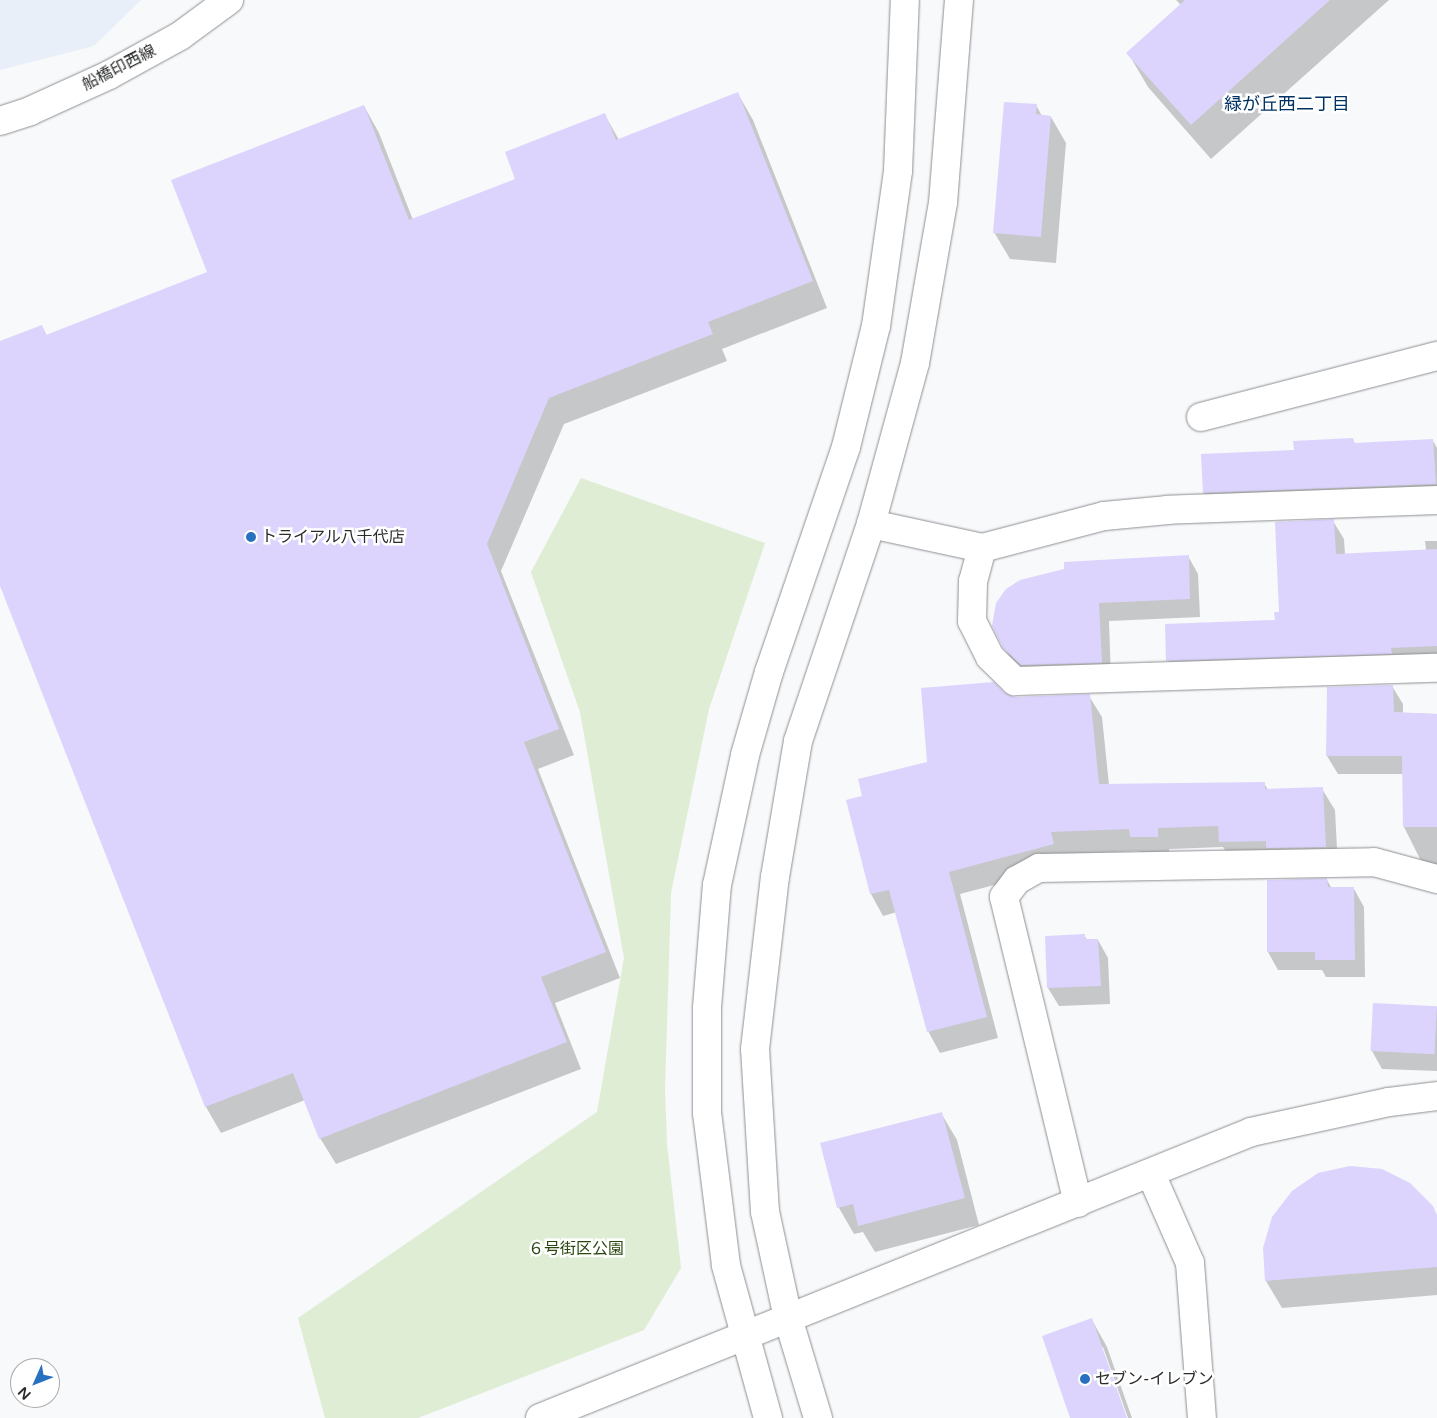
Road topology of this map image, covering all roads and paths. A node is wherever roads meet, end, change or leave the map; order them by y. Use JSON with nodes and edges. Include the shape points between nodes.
{"nodes":[{"id":1,"x":230,"y":0,"type":"edge"},
{"id":2,"x":905,"y":0,"type":"edge"},
{"id":3,"x":959,"y":0,"type":"edge"},
{"id":4,"x":0,"y":121,"type":"edge"},
{"id":5,"x":1437,"y":356,"type":"edge"},
{"id":6,"x":1202,"y":417,"type":"dead end"},
{"id":7,"x":1437,"y":500,"type":"edge"},
{"id":8,"x":871,"y":524,"type":"junction"},
{"id":9,"x":982,"y":548,"type":"junction"},
{"id":10,"x":1437,"y":668,"type":"edge"},
{"id":11,"x":1437,"y":879,"type":"edge"},
{"id":12,"x":1437,"y":1096,"type":"edge"},
{"id":13,"x":1151,"y":1174,"type":"junction"},
{"id":14,"x":1078,"y":1203,"type":"junction"},
{"id":15,"x":788,"y":1318,"type":"junction"},
{"id":16,"x":744,"y":1334,"type":"junction"},
{"id":17,"x":540,"y":1418,"type":"edge"},
{"id":18,"x":768,"y":1418,"type":"edge"},
{"id":19,"x":818,"y":1418,"type":"edge"},
{"id":20,"x":1202,"y":1418,"type":"edge"}],
"edges":[{"from":1,"to":4,"type":"street","name":"船橋印西線","via":[[180,36],[109,75]]},
{"from":2,"to":16,"type":"street","via":[[898,170],[876,326],[846,447],[769,672],[745,755],[717,885],[707,1008],[707,1113],[726,1265]]},
{"from":3,"to":8,"type":"street","via":[[944,203],[915,363]]},
{"from":5,"to":6,"type":"street"},
{"from":7,"to":9,"type":"street","via":[[1168,510],[1104,516]]},
{"from":8,"to":9,"type":"street"},
{"from":8,"to":15,"type":"street","via":[[798,741],[775,877],[755,1049],[765,1212]]},
{"from":9,"to":10,"type":"street","via":[[973,582],[972,621],[990,657],[1015,681]]},
{"from":11,"to":14,"type":"street","via":[[1374,862],[1039,868],[1017,880],[1004,897]]},
{"from":12,"to":13,"type":"street","via":[[1388,1102],[1251,1132]]},
{"from":13,"to":14,"type":"street"},
{"from":13,"to":20,"type":"street","via":[[1190,1263]]},
{"from":14,"to":15,"type":"street"},
{"from":15,"to":16,"type":"street"},
{"from":15,"to":19,"type":"street"},
{"from":16,"to":17,"type":"street"},
{"from":16,"to":18,"type":"street"}]}
